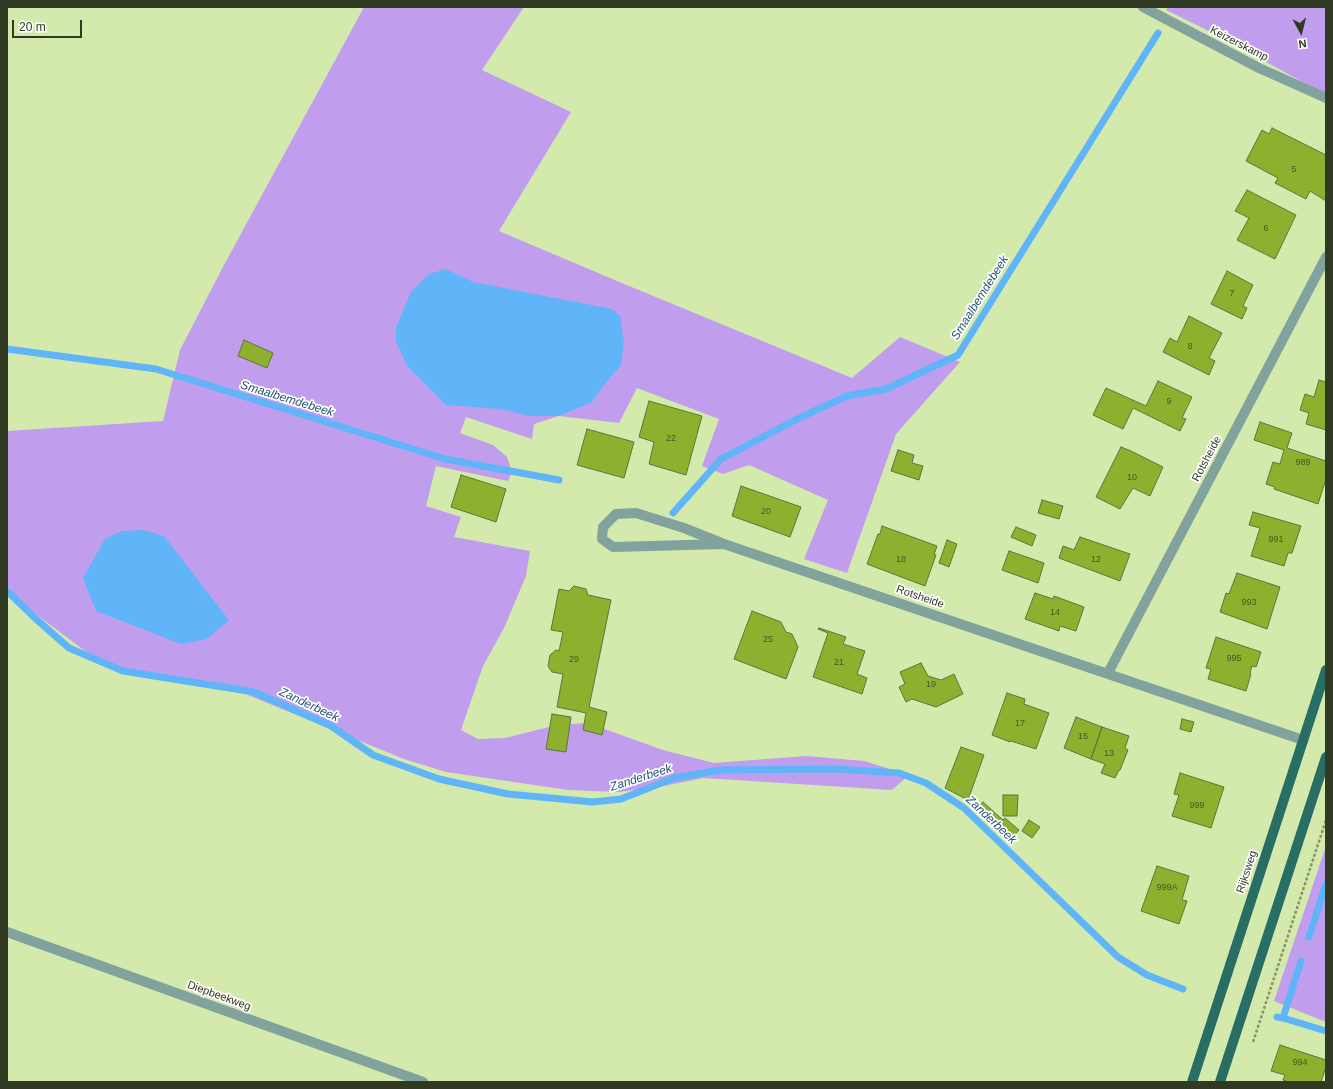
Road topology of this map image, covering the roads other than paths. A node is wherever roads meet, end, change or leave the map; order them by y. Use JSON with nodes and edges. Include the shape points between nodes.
{"nodes":[{"id":1,"x":1143,"y":7,"type":"edge"},
{"id":2,"x":1326,"y":98,"type":"edge"},
{"id":3,"x":1326,"y":257,"type":"edge"},
{"id":4,"x":724,"y":544,"type":"junction"},
{"id":5,"x":1326,"y":670,"type":"edge"},
{"id":6,"x":1108,"y":673,"type":"junction"},
{"id":7,"x":1303,"y":740,"type":"junction"},
{"id":8,"x":1326,"y":757,"type":"edge"},
{"id":9,"x":7,"y":932,"type":"edge"},
{"id":10,"x":423,"y":1082,"type":"edge"},
{"id":11,"x":1192,"y":1082,"type":"edge"},
{"id":12,"x":1220,"y":1082,"type":"edge"}],
"edges":[{"from":1,"to":2,"type":"street","name":"Keizerskamp","via":[[1259,68]]},
{"from":3,"to":6,"type":"street","name":"Rotsheide"},
{"from":4,"to":4,"type":"street","name":"Rotsheide","via":[[636,513],[616,514],[603,527],[602,539],[613,547]]},
{"from":4,"to":6,"type":"street","name":"Rotsheide"},
{"from":5,"to":7,"type":"main road","name":"Rijksweg"},
{"from":6,"to":7,"type":"street","name":"Rotsheide"},
{"from":7,"to":11,"type":"main road","name":"Rijksweg"},
{"from":8,"to":12,"type":"main road"},
{"from":9,"to":10,"type":"street","name":"Diepbeekweg"}]}
